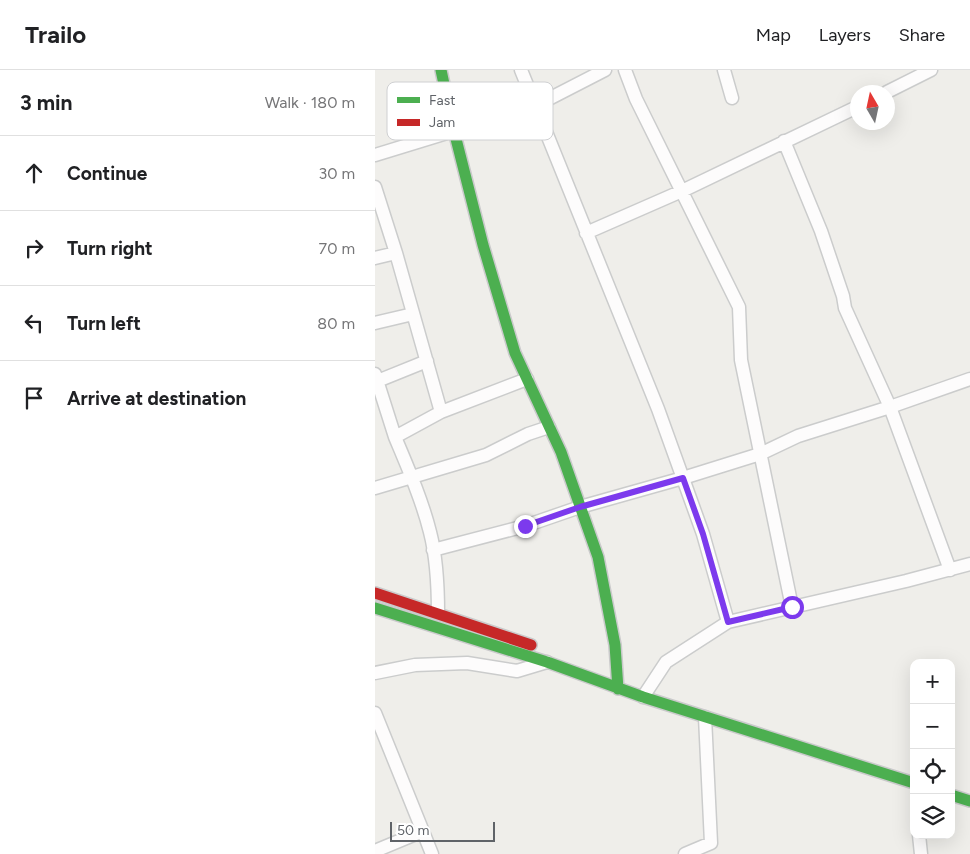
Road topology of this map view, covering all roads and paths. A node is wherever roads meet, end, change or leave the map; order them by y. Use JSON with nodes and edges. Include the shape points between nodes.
{"nodes":[{"id":1,"x":521,"y":70,"type":"edge"},
{"id":2,"x":605,"y":70,"type":"edge"},
{"id":3,"x":625,"y":70,"type":"edge"},
{"id":4,"x":724,"y":70,"type":"edge"},
{"id":5,"x":931,"y":70,"type":"edge"},
{"id":6,"x":526,"y":82,"type":"edge"},
{"id":7,"x":895,"y":88,"type":"edge"},
{"id":8,"x":553,"y":97,"type":"edge"},
{"id":9,"x":732,"y":98,"type":"dead end"},
{"id":10,"x":850,"y":110,"type":"edge"},
{"id":11,"x":424,"y":140,"type":"edge"},
{"id":12,"x":456,"y":140,"type":"edge"},
{"id":13,"x":549,"y":140,"type":"edge"},
{"id":14,"x":784,"y":141,"type":"junction"},
{"id":15,"x":375,"y":155,"type":"edge"},
{"id":16,"x":375,"y":187,"type":"edge"},
{"id":17,"x":682,"y":192,"type":"junction"},
{"id":18,"x":586,"y":233,"type":"junction"},
{"id":19,"x":397,"y":253,"type":"junction"},
{"id":20,"x":375,"y":258,"type":"edge"},
{"id":21,"x":413,"y":314,"type":"junction"},
{"id":22,"x":375,"y":324,"type":"edge"},
{"id":23,"x":427,"y":361,"type":"junction"},
{"id":24,"x":376,"y":379,"type":"edge"},
{"id":25,"x":527,"y":379,"type":"junction"},
{"id":26,"x":970,"y":379,"type":"edge"},
{"id":27,"x":890,"y":407,"type":"junction"},
{"id":28,"x":441,"y":412,"type":"junction"},
{"id":29,"x":549,"y":427,"type":"junction"},
{"id":30,"x":395,"y":437,"type":"junction"},
{"id":31,"x":760,"y":454,"type":"junction"},
{"id":32,"x":411,"y":477,"type":"junction"},
{"id":33,"x":683,"y":478,"type":"junction"},
{"id":34,"x":375,"y":488,"type":"edge"},
{"id":35,"x":580,"y":507,"type":"junction"},
{"id":36,"x":433,"y":550,"type":"junction"},
{"id":37,"x":970,"y":564,"type":"edge"},
{"id":38,"x":950,"y":570,"type":"junction"},
{"id":39,"x":375,"y":593,"type":"edge"},
{"id":40,"x":792,"y":607,"type":"junction"},
{"id":41,"x":375,"y":608,"type":"edge"},
{"id":42,"x":438,"y":613,"type":"junction"},
{"id":43,"x":728,"y":622,"type":"junction"},
{"id":44,"x":547,"y":662,"type":"junction"},
{"id":45,"x":375,"y":674,"type":"edge"},
{"id":46,"x":618,"y":689,"type":"junction"},
{"id":47,"x":643,"y":697,"type":"junction"},
{"id":48,"x":375,"y":714,"type":"edge"},
{"id":49,"x":705,"y":717,"type":"junction"},
{"id":50,"x":910,"y":785,"type":"edge"},
{"id":51,"x":955,"y":796,"type":"edge"},
{"id":52,"x":970,"y":801,"type":"edge"},
{"id":53,"x":423,"y":830,"type":"junction"},
{"id":54,"x":919,"y":839,"type":"edge"},
{"id":55,"x":713,"y":848,"type":"edge"},
{"id":56,"x":375,"y":851,"type":"edge"},
{"id":57,"x":432,"y":854,"type":"edge"},
{"id":58,"x":685,"y":854,"type":"edge"},
{"id":59,"x":921,"y":854,"type":"edge"}],
"edges":[{"from":1,"to":6,"type":"street"},
{"from":2,"to":8,"type":"street"},
{"from":3,"to":17,"type":"street"},
{"from":4,"to":9,"type":"street"},
{"from":5,"to":7,"type":"street"},
{"from":10,"to":14,"type":"street"},
{"from":11,"to":15,"type":"street"},
{"from":12,"to":25,"type":"street","via":[[515,354]]},
{"from":13,"to":18,"type":"street"},
{"from":14,"to":17,"type":"street"},
{"from":14,"to":27,"type":"street","via":[[821,231],[845,308]]},
{"from":16,"to":19,"type":"street"},
{"from":17,"to":18,"type":"street"},
{"from":17,"to":31,"type":"street","via":[[739,308],[741,360]]},
{"from":18,"to":33,"type":"street"},
{"from":19,"to":20,"type":"street"},
{"from":19,"to":21,"type":"street"},
{"from":21,"to":22,"type":"street"},
{"from":21,"to":23,"type":"street"},
{"from":23,"to":24,"type":"street"},
{"from":23,"to":28,"type":"street"},
{"from":24,"to":30,"type":"street"},
{"from":25,"to":28,"type":"street"},
{"from":25,"to":29,"type":"street"},
{"from":26,"to":27,"type":"street"},
{"from":27,"to":31,"type":"street","via":[[797,436]]},
{"from":27,"to":38,"type":"street"},
{"from":28,"to":30,"type":"street"},
{"from":29,"to":32,"type":"street","via":[[486,455]]},
{"from":29,"to":35,"type":"street"},
{"from":30,"to":32,"type":"street"},
{"from":31,"to":33,"type":"street"},
{"from":31,"to":40,"type":"street"},
{"from":32,"to":34,"type":"street"},
{"from":32,"to":36,"type":"street"},
{"from":33,"to":35,"type":"street"},
{"from":33,"to":43,"type":"street"},
{"from":35,"to":36,"type":"street","via":[[525,526]]},
{"from":35,"to":46,"type":"street","via":[[598,557],[615,645]]},
{"from":36,"to":42,"type":"street"},
{"from":37,"to":38,"type":"street"},
{"from":38,"to":40,"type":"street"},
{"from":39,"to":42,"type":"street"},
{"from":40,"to":43,"type":"street"},
{"from":41,"to":44,"type":"street"},
{"from":42,"to":44,"type":"street","via":[[531,645]]},
{"from":43,"to":47,"type":"street","via":[[666,662]]},
{"from":44,"to":45,"type":"street","via":[[517,671],[467,663],[415,665]]},
{"from":44,"to":46,"type":"street"},
{"from":46,"to":47,"type":"street"},
{"from":47,"to":49,"type":"street"},
{"from":48,"to":53,"type":"street"},
{"from":49,"to":50,"type":"street"},
{"from":49,"to":55,"type":"street"},
{"from":51,"to":52,"type":"street"},
{"from":53,"to":56,"type":"street"},
{"from":53,"to":57,"type":"street"},
{"from":54,"to":59,"type":"street"},
{"from":55,"to":58,"type":"street"}]}
